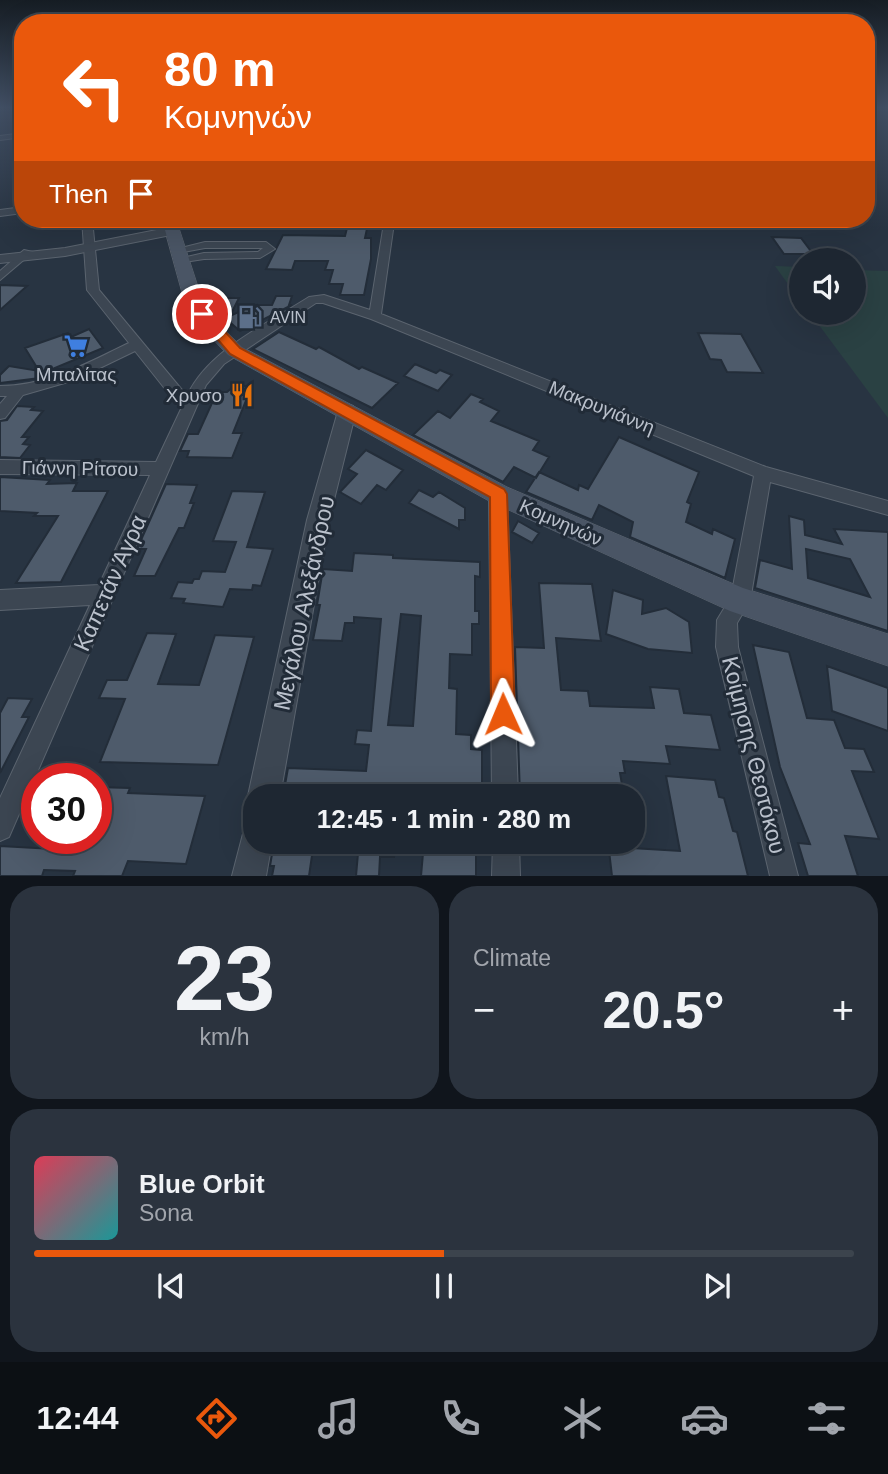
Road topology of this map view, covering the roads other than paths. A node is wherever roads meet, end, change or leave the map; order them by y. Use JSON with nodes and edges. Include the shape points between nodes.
{"nodes":[{"id":1,"x":88,"y":228,"type":"edge"},
{"id":2,"x":159,"y":228,"type":"edge"},
{"id":3,"x":172,"y":228,"type":"edge"},
{"id":4,"x":388,"y":228,"type":"edge"},
{"id":5,"x":89,"y":246,"type":"junction"},
{"id":6,"x":27,"y":254,"type":"junction"},
{"id":7,"x":0,"y":256,"type":"edge"},
{"id":8,"x":180,"y":256,"type":"junction"},
{"id":9,"x":0,"y":277,"type":"edge"},
{"id":10,"x":318,"y":298,"type":"joint"},
{"id":11,"x":375,"y":316,"type":"junction"},
{"id":12,"x":234,"y":344,"type":"junction"},
{"id":13,"x":137,"y":345,"type":"junction"},
{"id":14,"x":0,"y":391,"type":"edge"},
{"id":15,"x":18,"y":392,"type":"junction"},
{"id":16,"x":188,"y":407,"type":"junction"},
{"id":17,"x":347,"y":411,"type":"junction"},
{"id":18,"x":0,"y":414,"type":"edge"},
{"id":19,"x":0,"y":467,"type":"edge"},
{"id":20,"x":160,"y":469,"type":"junction"},
{"id":21,"x":763,"y":472,"type":"junction"},
{"id":22,"x":498,"y":494,"type":"junction"},
{"id":23,"x":888,"y":508,"type":"edge"},
{"id":24,"x":107,"y":594,"type":"junction"},
{"id":25,"x":0,"y":600,"type":"edge"},
{"id":26,"x":740,"y":601,"type":"junction"},
{"id":27,"x":888,"y":650,"type":"edge"},
{"id":28,"x":266,"y":784,"type":"edge"},
{"id":29,"x":505,"y":784,"type":"edge"},
{"id":30,"x":0,"y":828,"type":"edge"},
{"id":31,"x":254,"y":854,"type":"edge"},
{"id":32,"x":506,"y":854,"type":"edge"},
{"id":33,"x":249,"y":876,"type":"edge"},
{"id":34,"x":506,"y":876,"type":"edge"},
{"id":35,"x":784,"y":876,"type":"edge"}],
"edges":[{"from":1,"to":5,"type":"street"},
{"from":2,"to":5,"type":"street"},
{"from":3,"to":8,"type":"main road","name":"Κομνηνών"},
{"from":4,"to":11,"type":"street"},
{"from":5,"to":6,"type":"street"},
{"from":5,"to":13,"type":"street","via":[[93,290]]},
{"from":6,"to":7,"type":"street"},
{"from":6,"to":9,"type":"street"},
{"from":8,"to":8,"type":"street","via":[[260,255],[270,249],[266,245],[205,245]]},
{"from":8,"to":12,"type":"main road","name":"Κομνηνών","via":[[192,296]]},
{"from":10,"to":11,"type":"street","name":"Μακρυγιάννη"},
{"from":10,"to":12,"type":"street","name":"Καπετάν Άγρα"},
{"from":11,"to":21,"type":"street","name":"Μακρυγιάννη"},
{"from":12,"to":16,"type":"street","name":"Καπετάν Άγρα","via":[[208,371]]},
{"from":12,"to":17,"type":"main road","name":"Κομνηνών"},
{"from":13,"to":15,"type":"street","via":[[38,388]]},
{"from":13,"to":16,"type":"street"},
{"from":14,"to":15,"type":"street"},
{"from":15,"to":18,"type":"street"},
{"from":16,"to":20,"type":"street","name":"Καπετάν Άγρα"},
{"from":17,"to":22,"type":"main road","name":"Κομνηνών"},
{"from":17,"to":28,"type":"street","name":"Μεγάλου Αλεξάνδρου","via":[[318,520]]},
{"from":19,"to":20,"type":"street","name":"Γιάννη Ρίτσου"},
{"from":20,"to":24,"type":"street","name":"Καπετάν Άγρα"},
{"from":21,"to":23,"type":"street","name":"Μακρυγιάννη"},
{"from":21,"to":26,"type":"street","name":"Κοίμησης Θεοτόκου"},
{"from":22,"to":26,"type":"main road","name":"Κομνηνών"},
{"from":22,"to":29,"type":"street"},
{"from":24,"to":25,"type":"street"},
{"from":24,"to":30,"type":"street","name":"Καπετάν Άγρα"},
{"from":26,"to":27,"type":"main road","name":"Κομνηνών"},
{"from":26,"to":35,"type":"street","name":"Κοίμησης Θεοτόκου","via":[[727,620],[727,647]]},
{"from":31,"to":33,"type":"street"},
{"from":32,"to":34,"type":"street"}]}
